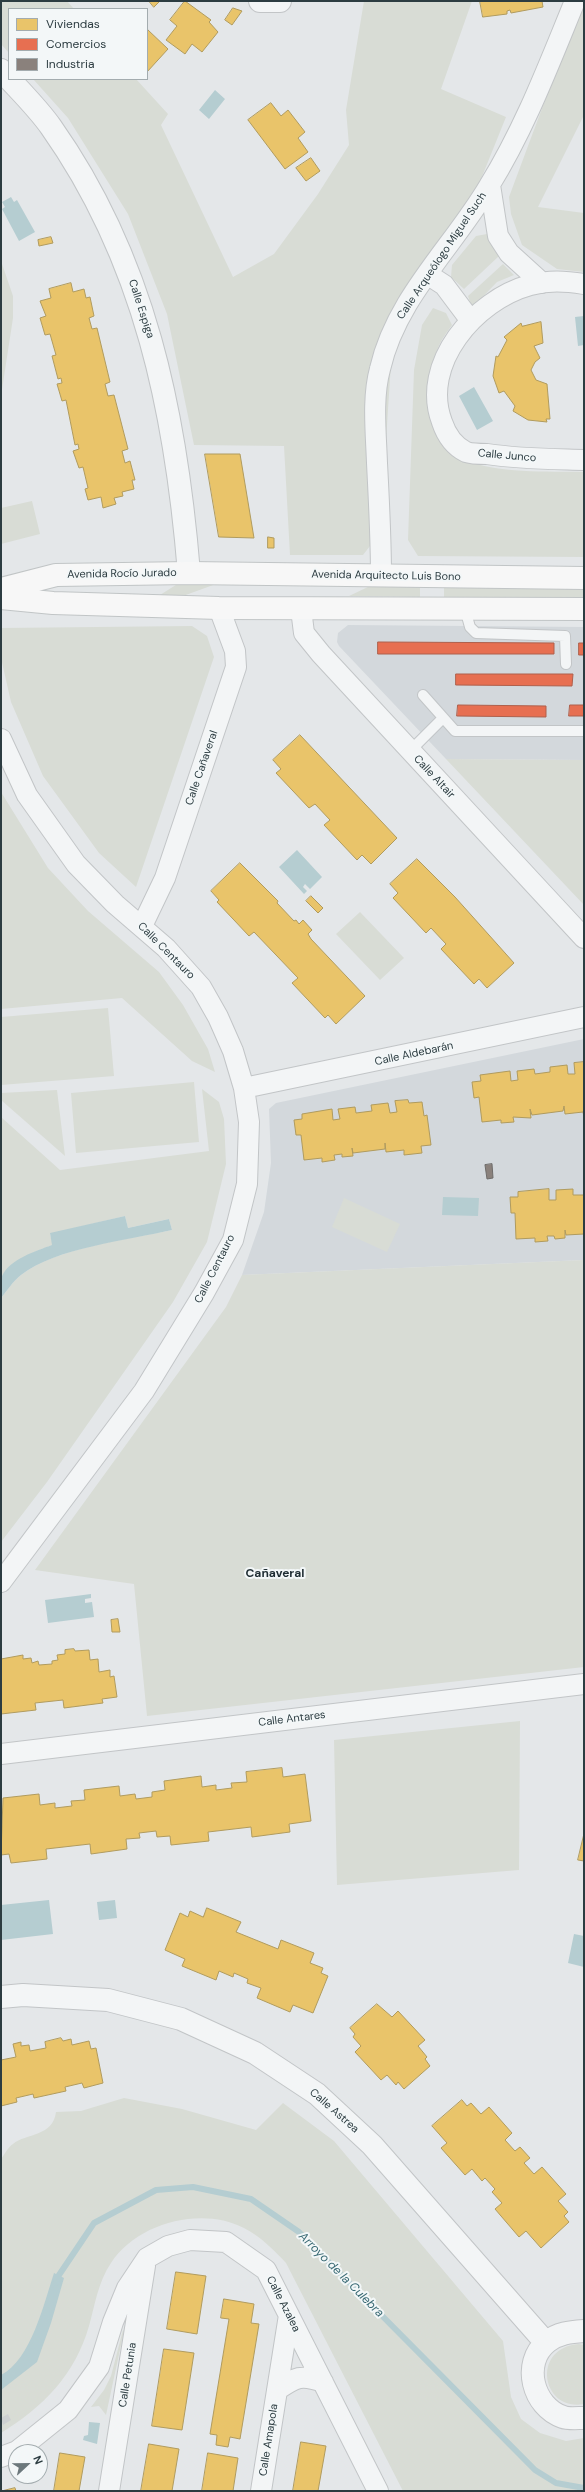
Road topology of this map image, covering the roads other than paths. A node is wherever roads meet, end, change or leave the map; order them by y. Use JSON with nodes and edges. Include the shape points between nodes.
{"nodes":[{"id":1,"x":575,"y":1,"type":"edge"},
{"id":2,"x":1,"y":70,"type":"edge"},
{"id":3,"x":8,"y":78,"type":"edge"},
{"id":4,"x":10,"y":80,"type":"edge"},
{"id":5,"x":490,"y":185,"type":"junction"},
{"id":6,"x":464,"y":224,"type":"junction"},
{"id":7,"x":498,"y":236,"type":"junction"},
{"id":8,"x":427,"y":274,"type":"junction"},
{"id":9,"x":542,"y":283,"type":"junction"},
{"id":10,"x":584,"y":284,"type":"edge"},
{"id":11,"x":471,"y":321,"type":"junction"},
{"id":12,"x":584,"y":460,"type":"edge"},
{"id":13,"x":189,"y":573,"type":"junction"},
{"id":14,"x":381,"y":576,"type":"junction"},
{"id":15,"x":584,"y":578,"type":"edge"},
{"id":16,"x":7,"y":595,"type":"edge"},
{"id":17,"x":219,"y":608,"type":"junction"},
{"id":18,"x":301,"y":609,"type":"junction"},
{"id":19,"x":464,"y":609,"type":"junction"},
{"id":20,"x":584,"y":609,"type":"edge"},
{"id":21,"x":566,"y":664,"type":"dead end"},
{"id":22,"x":423,"y":695,"type":"dead end"},
{"id":23,"x":444,"y":718,"type":"junction"},
{"id":24,"x":584,"y":731,"type":"edge"},
{"id":25,"x":1,"y":738,"type":"edge"},
{"id":26,"x":410,"y":751,"type":"junction"},
{"id":27,"x":142,"y":926,"type":"junction"},
{"id":28,"x":584,"y":938,"type":"edge"},
{"id":29,"x":584,"y":1017,"type":"edge"},
{"id":30,"x":244,"y":1088,"type":"junction"},
{"id":31,"x":1,"y":1582,"type":"edge"},
{"id":32,"x":584,"y":1684,"type":"edge"},
{"id":33,"x":1,"y":1754,"type":"edge"},
{"id":34,"x":1,"y":1997,"type":"edge"},
{"id":35,"x":146,"y":2258,"type":"junction"},
{"id":36,"x":289,"y":2315,"type":"junction"},
{"id":37,"x":584,"y":2331,"type":"edge"},
{"id":38,"x":546,"y":2342,"type":"junction"},
{"id":39,"x":323,"y":2382,"type":"junction"},
{"id":40,"x":277,"y":2390,"type":"junction"},
{"id":41,"x":584,"y":2418,"type":"edge"},
{"id":42,"x":1,"y":2457,"type":"edge"},
{"id":43,"x":109,"y":2491,"type":"edge"},
{"id":44,"x":261,"y":2491,"type":"edge"},
{"id":45,"x":378,"y":2491,"type":"edge"}],
"edges":[{"from":1,"to":5,"type":"street","name":"Calle Arqueólogo Miguel Such","via":[[527,118]]},
{"from":2,"to":3,"type":"street","name":"Calle Espiga"},
{"from":4,"to":13,"type":"street","name":"Calle Espiga","via":[[51,126],[80,173],[105,216],[140,301],[170,422],[185,524]]},
{"from":5,"to":6,"type":"street","name":"Calle Arqueólogo Miguel Such"},
{"from":5,"to":7,"type":"street"},
{"from":6,"to":7,"type":"street","via":[[475,225]]},
{"from":6,"to":8,"type":"street","name":"Calle Arqueólogo Miguel Such"},
{"from":7,"to":9,"type":"street","via":[[509,253]]},
{"from":8,"to":11,"type":"street","via":[[444,285]]},
{"from":8,"to":14,"type":"street","name":"Calle Arqueólogo Miguel Such","via":[[398,320],[387,343],[379,370],[375,426]]},
{"from":9,"to":10,"type":"street","name":"Calle Junco","via":[[558,280]]},
{"from":9,"to":11,"type":"street","name":"Calle Junco","via":[[529,285],[486,306]]},
{"from":11,"to":12,"type":"street","name":"Calle Junco","via":[[446,354],[438,380],[437,409],[447,436],[466,452],[515,458]]},
{"from":13,"to":14,"type":"main road","name":"Avenida Arquitecto Luis Bono"},
{"from":13,"to":16,"type":"main road","name":"Avenida Rocío Jurado","via":[[56,575]]},
{"from":14,"to":15,"type":"main road","name":"Avenida Arquitecto Luis Bono"},
{"from":16,"to":17,"type":"main road","name":"Avenida Rocío Jurado","via":[[53,604]]},
{"from":17,"to":18,"type":"main road"},
{"from":17,"to":27,"type":"street","name":"Calle Cañaveral","via":[[235,651],[236,666],[165,878]]},
{"from":18,"to":19,"type":"main road"},
{"from":18,"to":26,"type":"street","name":"Calle Altair","via":[[304,633]]},
{"from":19,"to":20,"type":"main road"},
{"from":19,"to":21,"type":"lane","via":[[470,626],[476,633],[565,636]]},
{"from":22,"to":23,"type":"lane"},
{"from":23,"to":24,"type":"lane","via":[[455,731]]},
{"from":23,"to":26,"type":"lane"},
{"from":25,"to":27,"type":"street","name":"Calle Centauro","via":[[27,795],[76,864],[115,904]]},
{"from":26,"to":28,"type":"street","name":"Calle Altair"},
{"from":27,"to":30,"type":"street","name":"Calle Centauro","via":[[200,987],[218,1017],[233,1051]]},
{"from":29,"to":30,"type":"street","name":"Calle Aldebarán"},
{"from":30,"to":31,"type":"street","name":"Calle Centauro","via":[[249,1122],[247,1184],[233,1240],[144,1391]]},
{"from":32,"to":33,"type":"street","name":"Calle Antares"},
{"from":34,"to":38,"type":"street","name":"Calle Astrea","via":[[23,1995],[108,2000],[182,2019],[256,2052],[317,2094],[372,2145]]},
{"from":35,"to":36,"type":"street","name":"Calle Azalea","via":[[168,2246],[190,2240],[226,2242],[266,2270]]},
{"from":35,"to":42,"type":"street","name":"Calle Azalea","via":[[127,2288],[99,2367],[68,2410],[17,2451]]},
{"from":35,"to":43,"type":"street","name":"Calle Petunia"},
{"from":36,"to":39,"type":"street","name":"Calle Azalea"},
{"from":36,"to":40,"type":"street","name":"Calle Amapola"},
{"from":37,"to":38,"type":"street","via":[[564,2332]]},
{"from":38,"to":41,"type":"street","via":[[534,2362],[533,2385],[544,2405],[563,2418]]},
{"from":39,"to":40,"type":"street","name":"Calle Amapola","via":[[307,2376],[294,2378]]},
{"from":39,"to":45,"type":"street","name":"Calle Azalea"},
{"from":40,"to":44,"type":"street","name":"Calle Amapola"}]}
